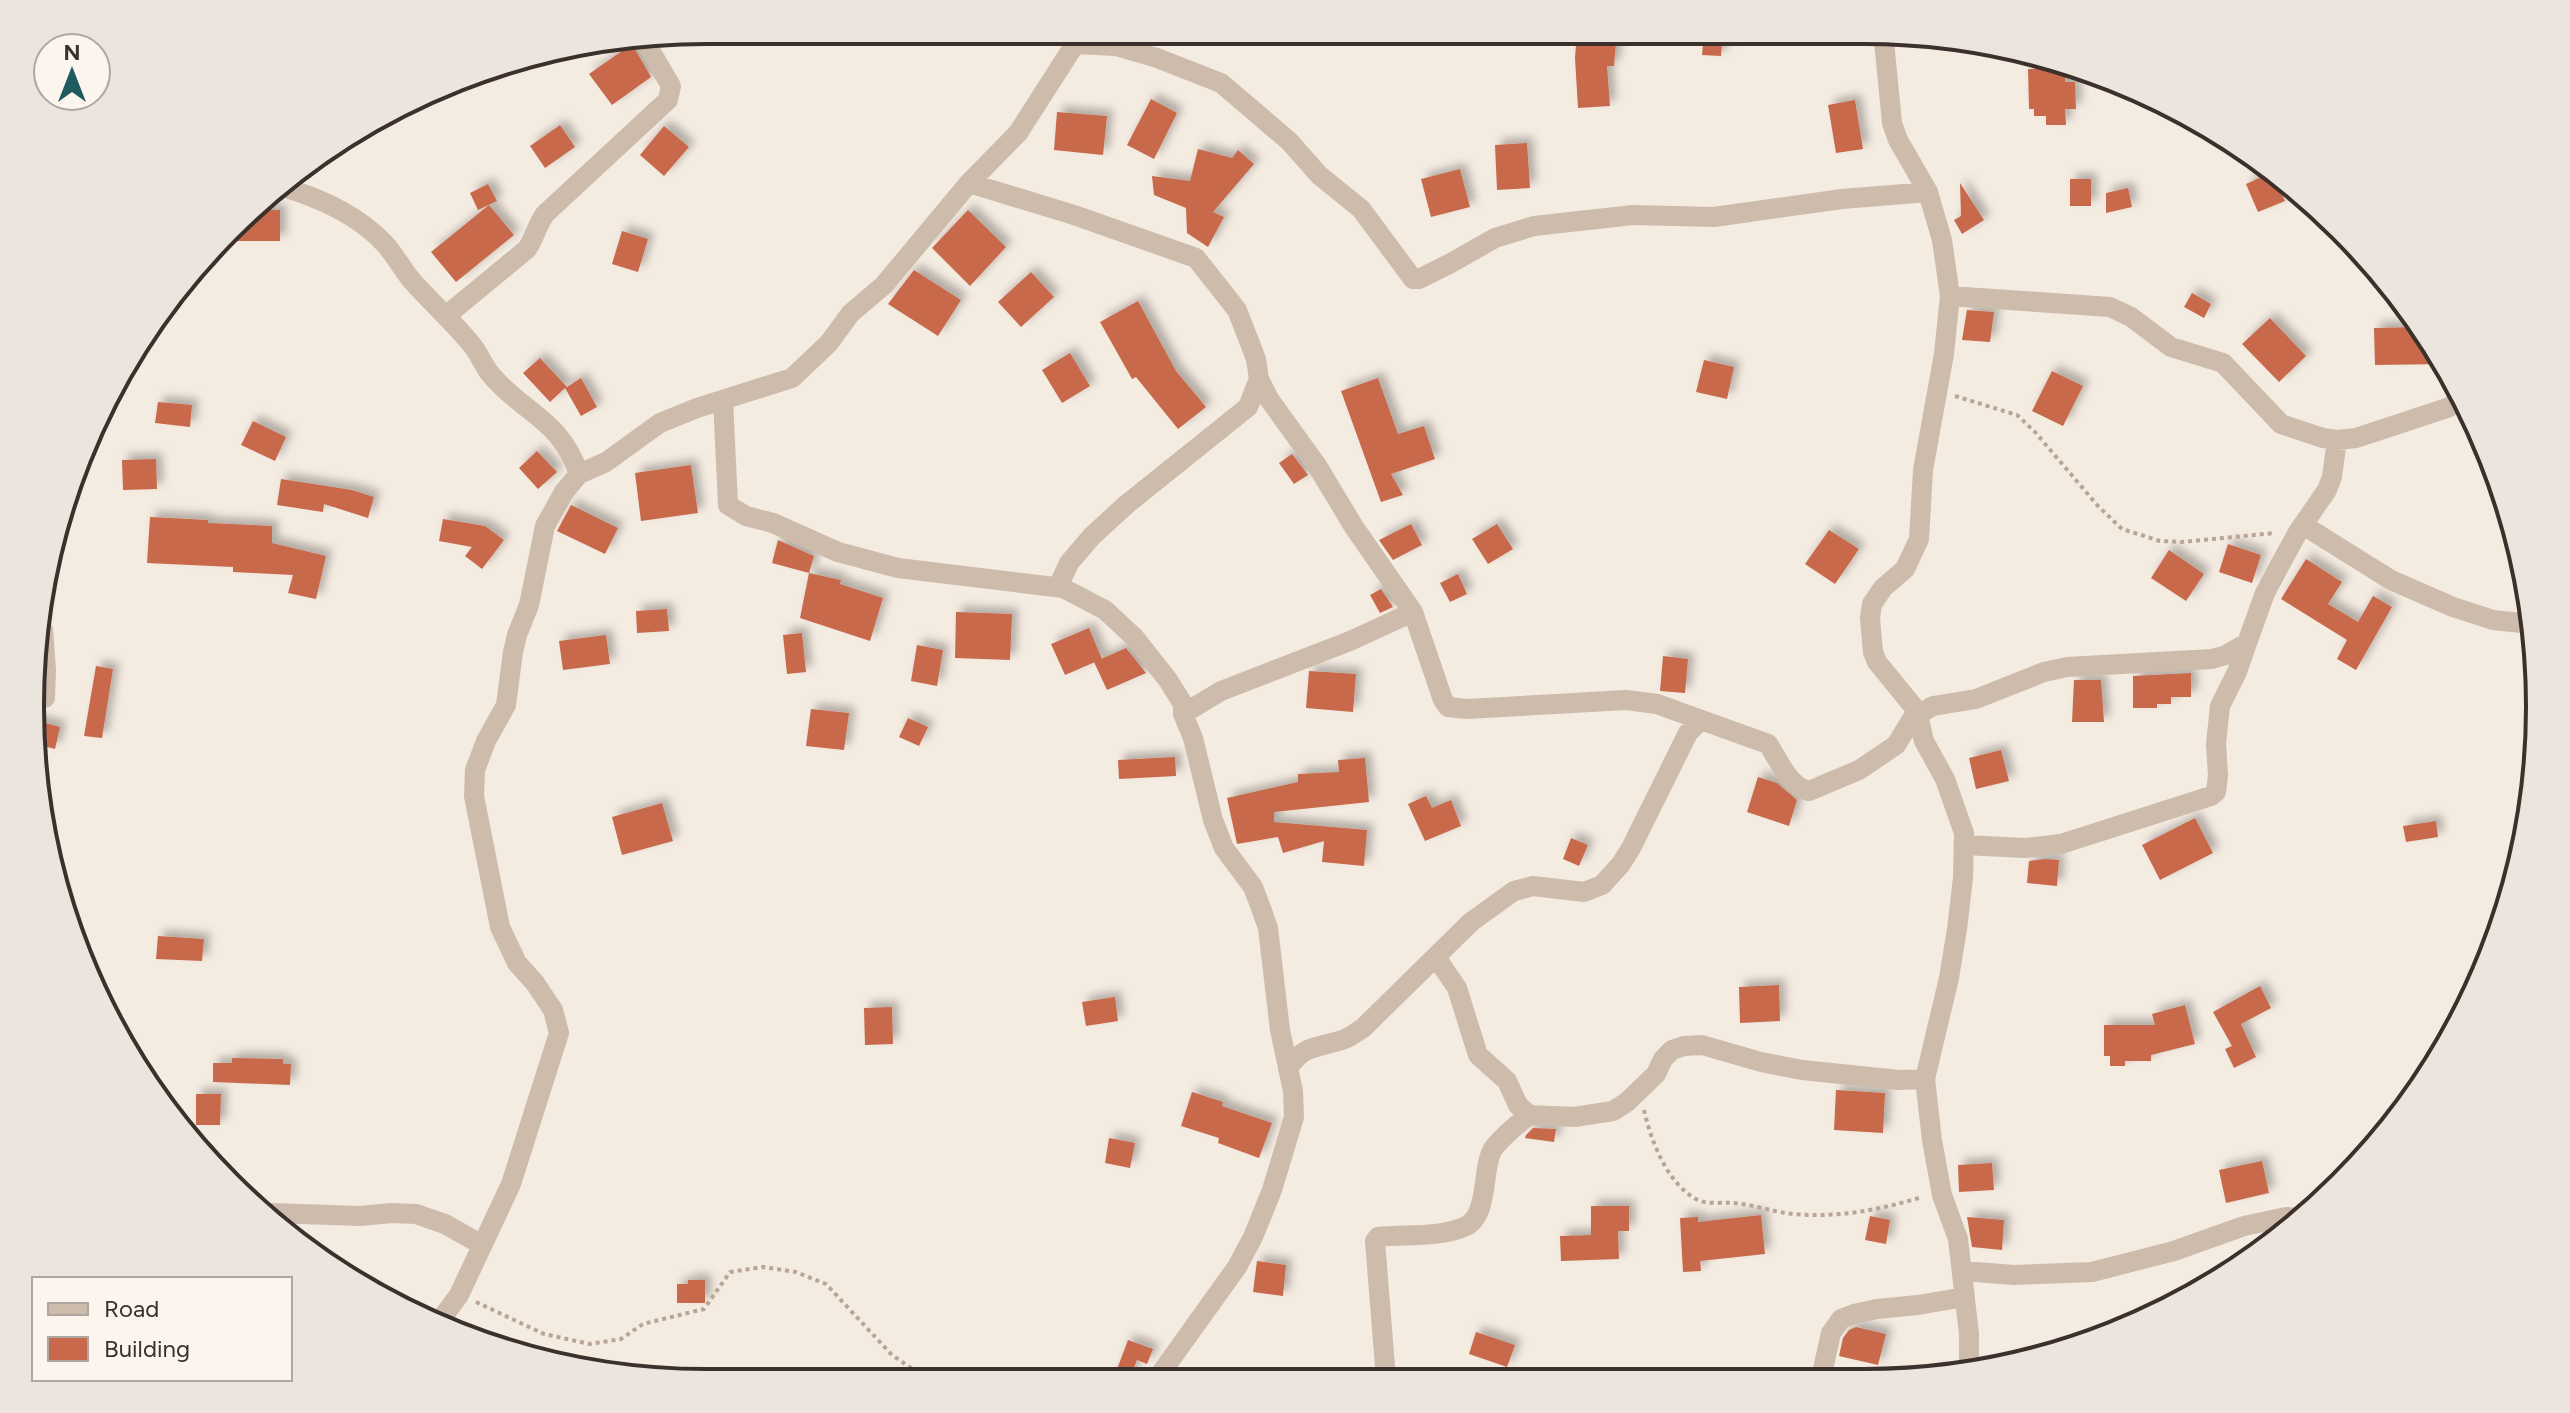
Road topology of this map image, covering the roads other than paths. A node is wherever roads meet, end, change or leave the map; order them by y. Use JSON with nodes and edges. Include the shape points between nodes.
{"nodes":[{"id":1,"x":1075,"y":44,"type":"joint"},
{"id":2,"x":1884,"y":44,"type":"edge"},
{"id":3,"x":648,"y":47,"type":"edge"},
{"id":4,"x":969,"y":183,"type":"junction"},
{"id":5,"x":291,"y":191,"type":"edge"},
{"id":6,"x":1928,"y":192,"type":"junction"},
{"id":7,"x":1950,"y":296,"type":"junction"},
{"id":8,"x":447,"y":315,"type":"junction"},
{"id":9,"x":1259,"y":379,"type":"junction"},
{"id":10,"x":723,"y":400,"type":"junction"},
{"id":11,"x":2453,"y":404,"type":"edge"},
{"id":12,"x":2337,"y":440,"type":"junction"},
{"id":13,"x":579,"y":474,"type":"junction"},
{"id":14,"x":2301,"y":529,"type":"junction"},
{"id":15,"x":1058,"y":587,"type":"junction"},
{"id":16,"x":1413,"y":612,"type":"junction"},
{"id":17,"x":2520,"y":623,"type":"edge"},
{"id":18,"x":2247,"y":643,"type":"junction"},
{"id":19,"x":45,"y":661,"type":"edge"},
{"id":20,"x":45,"y":698,"type":"dead end"},
{"id":21,"x":1917,"y":711,"type":"junction"},
{"id":22,"x":1183,"y":714,"type":"junction"},
{"id":23,"x":1701,"y":720,"type":"junction"},
{"id":24,"x":1964,"y":845,"type":"junction"},
{"id":25,"x":1436,"y":957,"type":"junction"},
{"id":26,"x":1288,"y":1069,"type":"junction"},
{"id":27,"x":1925,"y":1079,"type":"junction"},
{"id":28,"x":1529,"y":1115,"type":"junction"},
{"id":29,"x":280,"y":1213,"type":"edge"},
{"id":30,"x":2285,"y":1217,"type":"edge"},
{"id":31,"x":482,"y":1245,"type":"junction"},
{"id":32,"x":1963,"y":1271,"type":"junction"},
{"id":33,"x":1965,"y":1297,"type":"junction"},
{"id":34,"x":444,"y":1315,"type":"edge"},
{"id":35,"x":1969,"y":1360,"type":"edge"},
{"id":36,"x":1164,"y":1369,"type":"edge"},
{"id":37,"x":1385,"y":1369,"type":"edge"},
{"id":38,"x":1823,"y":1369,"type":"edge"}],
"edges":[{"from":1,"to":4,"type":"street","via":[[1018,133]]},
{"from":1,"to":6,"type":"street","via":[[1116,46],[1221,83],[1361,209],[1413,279],[1495,238],[1534,226],[1633,215],[1714,217]]},
{"from":2,"to":6,"type":"street","via":[[1892,123]]},
{"from":3,"to":8,"type":"street","via":[[671,86],[668,100],[545,214],[527,249]]},
{"from":4,"to":9,"type":"street","via":[[1196,258],[1237,310]]},
{"from":4,"to":10,"type":"street","via":[[884,285],[792,378]]},
{"from":5,"to":8,"type":"street","via":[[369,229]]},
{"from":6,"to":7,"type":"street"},
{"from":7,"to":12,"type":"street","via":[[2110,307],[2171,347],[2223,363],[2281,424]]},
{"from":7,"to":21,"type":"street","via":[[1923,470],[1919,539],[1905,569],[1883,588],[1871,611],[1877,662]]},
{"from":8,"to":13,"type":"street","via":[[491,375],[554,429]]},
{"from":9,"to":15,"type":"street","via":[[1248,407],[1092,536],[1069,563]]},
{"from":9,"to":16,"type":"street"},
{"from":10,"to":13,"type":"street","via":[[660,423],[606,462]]},
{"from":10,"to":15,"type":"street","via":[[728,505],[736,511],[874,563]]},
{"from":11,"to":12,"type":"street"},
{"from":12,"to":14,"type":"street","via":[[2327,490]]},
{"from":13,"to":31,"type":"street","via":[[545,526],[513,652],[506,705],[475,770],[474,796],[500,927],[517,963],[553,1010],[559,1033],[511,1184]]},
{"from":14,"to":17,"type":"street","via":[[2391,580],[2453,607]]},
{"from":14,"to":18,"type":"street","via":[[2265,593]]},
{"from":15,"to":22,"type":"street","via":[[1105,610],[1134,637],[1168,680],[1183,704]]},
{"from":16,"to":22,"type":"street","via":[[1221,691]]},
{"from":16,"to":23,"type":"street","via":[[1448,707],[1626,700],[1657,704]]},
{"from":18,"to":21,"type":"street","via":[[2212,659],[2067,667],[1976,699]]},
{"from":18,"to":24,"type":"street","via":[[2220,706],[2218,785],[2211,796],[2061,844]]},
{"from":19,"to":20,"type":"street"},
{"from":21,"to":23,"type":"street","via":[[1896,745],[1859,770],[1809,791],[1800,789],[1783,770],[1768,744]]},
{"from":21,"to":24,"type":"street","via":[[1924,741],[1961,819]]},
{"from":22,"to":26,"type":"street","via":[[1224,848],[1253,887],[1268,928]]},
{"from":23,"to":25,"type":"street","via":[[1688,733],[1631,848],[1602,885],[1584,892],[1533,886],[1514,891],[1471,922]]},
{"from":24,"to":27,"type":"street","via":[[1955,941]]},
{"from":25,"to":26,"type":"street","via":[[1363,1028],[1346,1039],[1302,1051]]},
{"from":25,"to":28,"type":"street","via":[[1457,988],[1478,1055],[1507,1081]]},
{"from":26,"to":36,"type":"street","via":[[1294,1117],[1253,1237]]},
{"from":27,"to":28,"type":"street","via":[[1802,1070],[1702,1045],[1684,1046],[1672,1050],[1656,1074],[1613,1111],[1574,1117]]},
{"from":27,"to":32,"type":"street","via":[[1942,1195]]},
{"from":28,"to":37,"type":"street","via":[[1491,1151],[1484,1193],[1468,1226],[1375,1241]]},
{"from":29,"to":31,"type":"street","via":[[416,1214]]},
{"from":30,"to":32,"type":"street","via":[[2092,1272]]},
{"from":31,"to":34,"type":"street"},
{"from":32,"to":33,"type":"street"},
{"from":33,"to":35,"type":"street"},
{"from":33,"to":38,"type":"street","via":[[1841,1319],[1831,1333]]}]}
